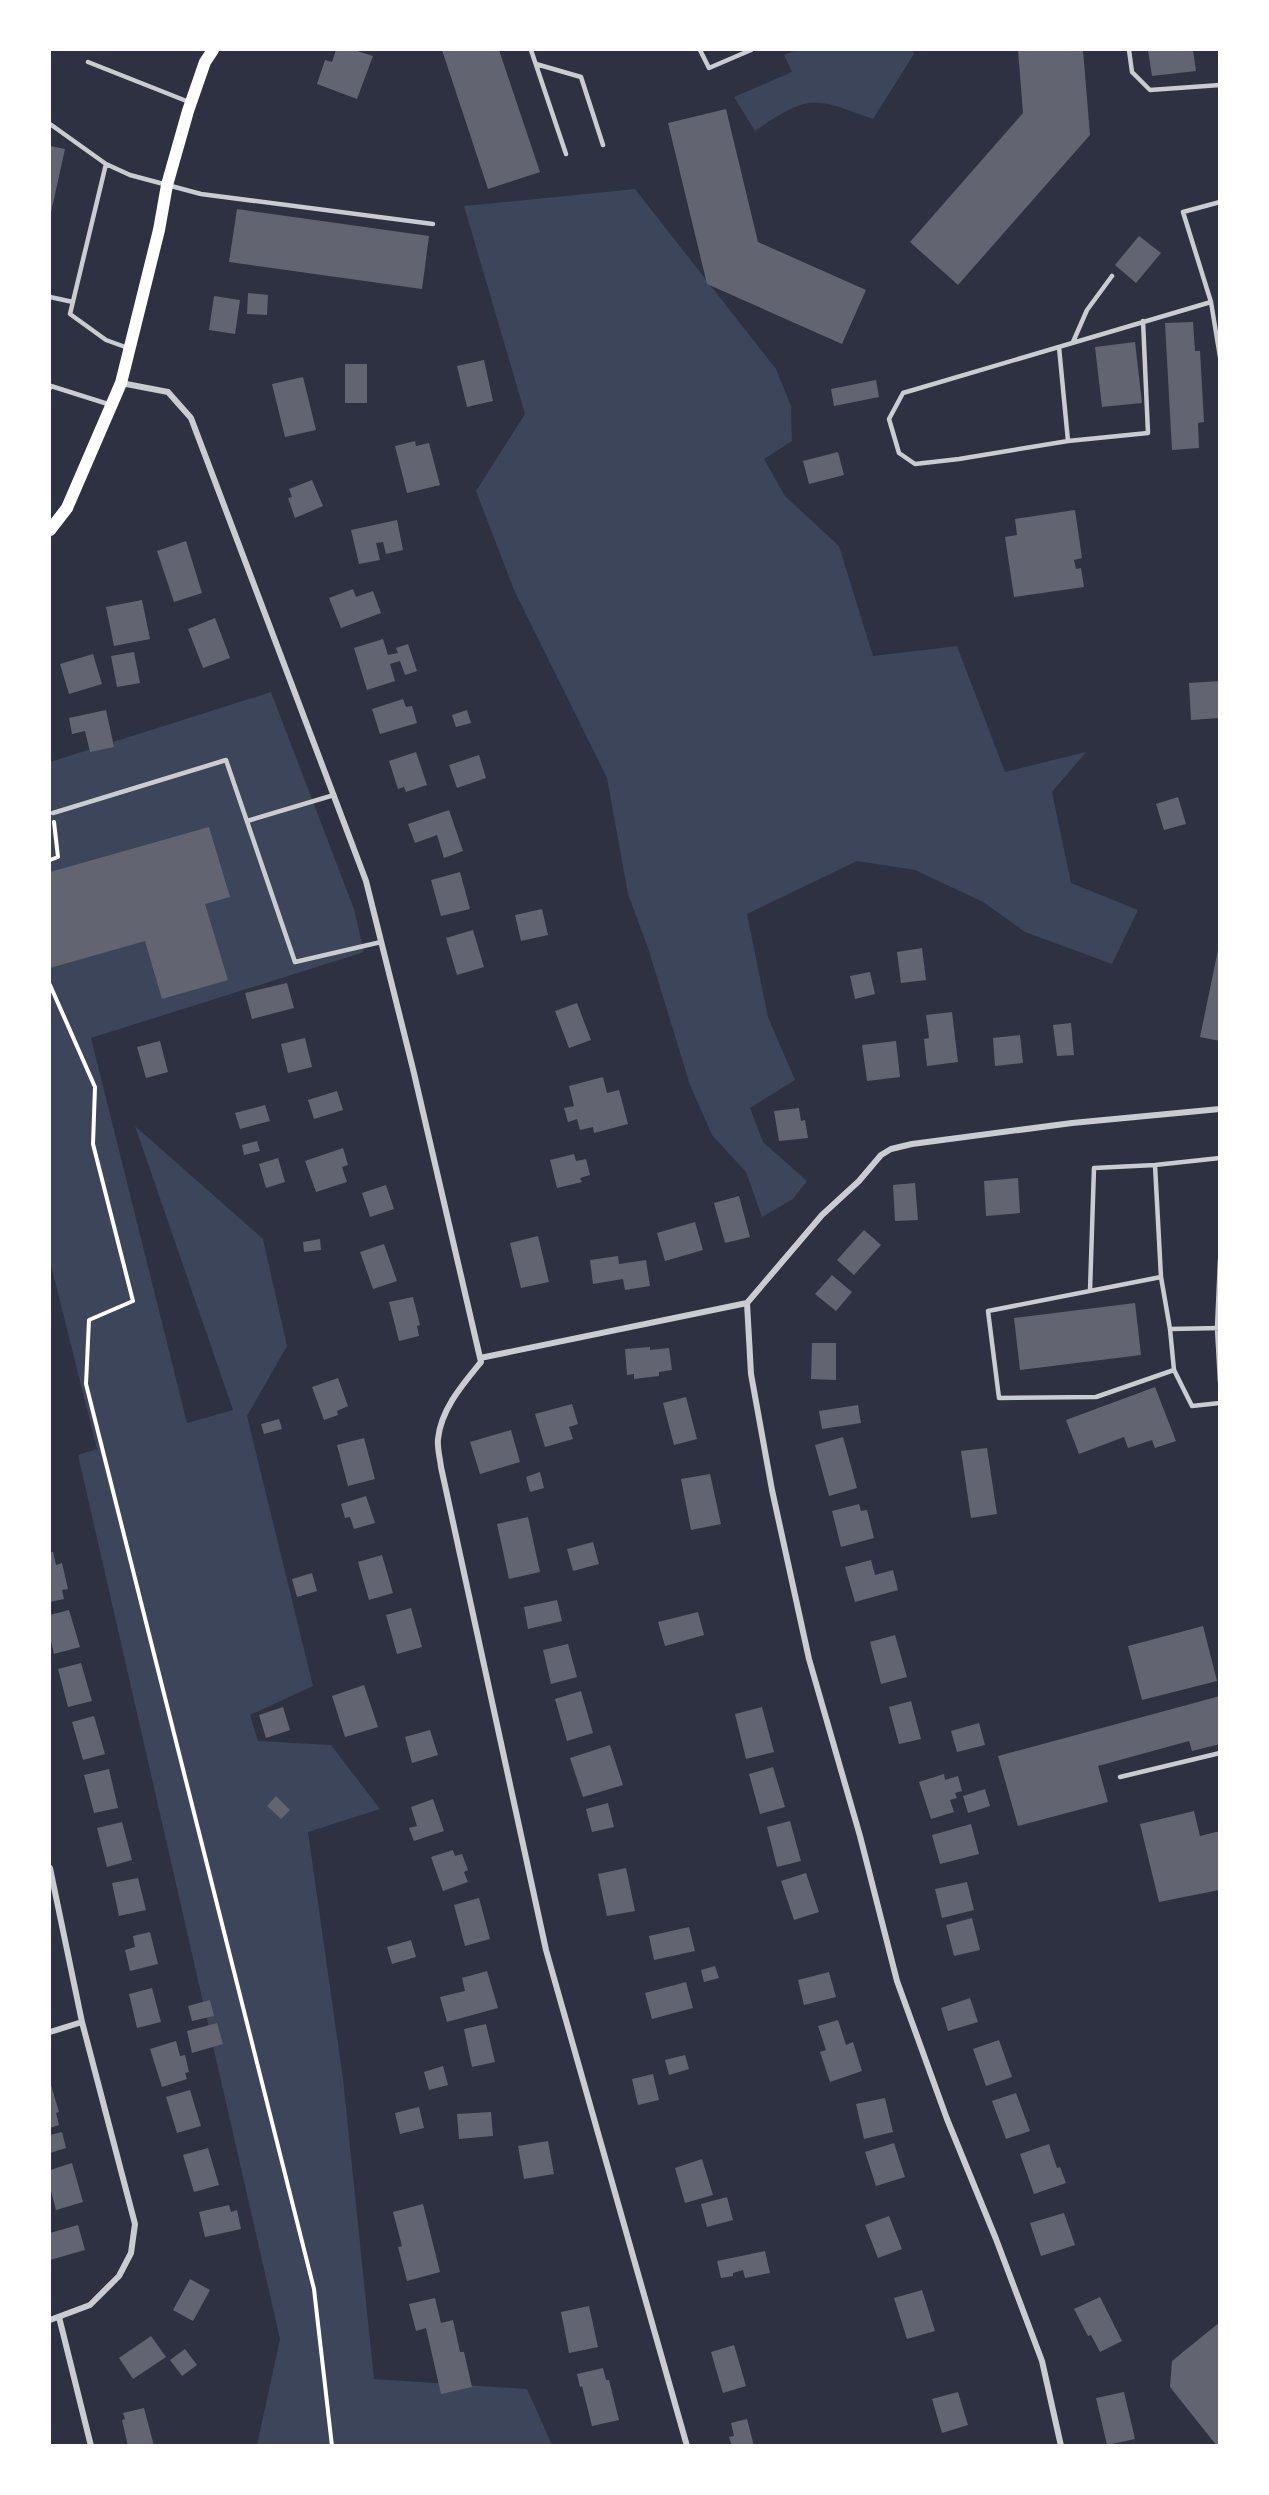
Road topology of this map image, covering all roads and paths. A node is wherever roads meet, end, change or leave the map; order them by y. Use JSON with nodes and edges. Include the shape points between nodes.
{"nodes":[{"id":1,"x":213,"y":50,"type":"edge"},
{"id":2,"x":531,"y":50,"type":"edge"},
{"id":3,"x":700,"y":50,"type":"edge"},
{"id":4,"x":751,"y":50,"type":"edge"},
{"id":5,"x":1129,"y":50,"type":"edge"},
{"id":6,"x":87,"y":62,"type":"dead end"},
{"id":7,"x":536,"y":64,"type":"junction"},
{"id":8,"x":1220,"y":85,"type":"edge"},
{"id":9,"x":191,"y":103,"type":"junction"},
{"id":10,"x":50,"y":124,"type":"edge"},
{"id":11,"x":603,"y":145,"type":"dead end"},
{"id":12,"x":566,"y":154,"type":"dead end"},
{"id":13,"x":106,"y":164,"type":"junction"},
{"id":14,"x":167,"y":185,"type":"junction"},
{"id":15,"x":1220,"y":202,"type":"edge"},
{"id":16,"x":433,"y":224,"type":"dead end"},
{"id":17,"x":1112,"y":276,"type":"dead end"},
{"id":18,"x":50,"y":297,"type":"edge"},
{"id":19,"x":73,"y":302,"type":"junction"},
{"id":20,"x":1210,"y":302,"type":"junction"},
{"id":21,"x":1143,"y":321,"type":"junction"},
{"id":22,"x":1073,"y":342,"type":"junction"},
{"id":23,"x":1059,"y":346,"type":"junction"},
{"id":24,"x":130,"y":349,"type":"junction"},
{"id":25,"x":1220,"y":357,"type":"edge"},
{"id":26,"x":121,"y":383,"type":"junction"},
{"id":27,"x":50,"y":386,"type":"edge"},
{"id":28,"x":111,"y":405,"type":"junction"},
{"id":29,"x":1068,"y":441,"type":"junction"},
{"id":30,"x":50,"y":530,"type":"edge"},
{"id":31,"x":334,"y":795,"type":"junction"},
{"id":32,"x":53,"y":813,"type":"joint"},
{"id":33,"x":247,"y":821,"type":"junction"},
{"id":34,"x":50,"y":860,"type":"edge"},
{"id":35,"x":381,"y":942,"type":"junction"},
{"id":36,"x":50,"y":985,"type":"edge"},
{"id":37,"x":1220,"y":1109,"type":"edge"},
{"id":38,"x":1220,"y":1158,"type":"edge"},
{"id":39,"x":1155,"y":1165,"type":"junction"},
{"id":40,"x":1220,"y":1260,"type":"edge"},
{"id":41,"x":1161,"y":1277,"type":"junction"},
{"id":42,"x":1090,"y":1291,"type":"junction"},
{"id":43,"x":747,"y":1303,"type":"junction"},
{"id":44,"x":1218,"y":1328,"type":"edge"},
{"id":45,"x":1170,"y":1329,"type":"junction"},
{"id":46,"x":480,"y":1358,"type":"junction"},
{"id":47,"x":1174,"y":1370,"type":"junction"},
{"id":48,"x":1220,"y":1382,"type":"edge"},
{"id":49,"x":1220,"y":1403,"type":"edge"},
{"id":50,"x":1220,"y":1753,"type":"edge"},
{"id":51,"x":1120,"y":1778,"type":"dead end"},
{"id":52,"x":50,"y":1868,"type":"edge"},
{"id":53,"x":82,"y":2022,"type":"junction"},
{"id":54,"x":50,"y":2032,"type":"edge"},
{"id":55,"x":59,"y":2317,"type":"junction"},
{"id":56,"x":50,"y":2320,"type":"edge"},
{"id":57,"x":91,"y":2445,"type":"edge"},
{"id":58,"x":332,"y":2445,"type":"edge"},
{"id":59,"x":687,"y":2445,"type":"edge"},
{"id":60,"x":1060,"y":2445,"type":"edge"}],
"edges":[{"from":1,"to":9,"type":"main road"},
{"from":2,"to":7,"type":"lane"},
{"from":3,"to":4,"type":"lane","via":[[710,68]]},
{"from":5,"to":8,"type":"lane","via":[[1132,72],[1150,90]]},
{"from":6,"to":9,"type":"lane"},
{"from":7,"to":11,"type":"lane","via":[[581,77]]},
{"from":7,"to":12,"type":"lane"},
{"from":9,"to":14,"type":"main road"},
{"from":10,"to":13,"type":"lane"},
{"from":13,"to":14,"type":"lane"},
{"from":13,"to":19,"type":"lane"},
{"from":14,"to":16,"type":"lane","via":[[201,194]]},
{"from":14,"to":24,"type":"main road"},
{"from":15,"to":20,"type":"lane","via":[[1183,212]]},
{"from":17,"to":22,"type":"lane","via":[[1087,310]]},
{"from":18,"to":19,"type":"lane"},
{"from":19,"to":24,"type":"lane","via":[[70,314],[106,340]]},
{"from":20,"to":21,"type":"lane"},
{"from":20,"to":25,"type":"lane"},
{"from":21,"to":22,"type":"lane"},
{"from":21,"to":29,"type":"lane","via":[[1148,433]]},
{"from":22,"to":23,"type":"lane"},
{"from":23,"to":29,"type":"lane"},
{"from":23,"to":29,"type":"lane","via":[[903,393],[889,419],[899,453],[915,464]]},
{"from":24,"to":26,"type":"main road"},
{"from":26,"to":28,"type":"main road"},
{"from":26,"to":31,"type":"street","via":[[168,392],[191,418]]},
{"from":27,"to":28,"type":"lane"},
{"from":28,"to":30,"type":"main road","via":[[67,508]]},
{"from":31,"to":33,"type":"lane"},
{"from":31,"to":35,"type":"street","via":[[366,881]]},
{"from":32,"to":33,"type":"lane","via":[[226,760]]},
{"from":32,"to":34,"type":"path","via":[[58,857]]},
{"from":33,"to":35,"type":"lane","via":[[295,962]]},
{"from":35,"to":46,"type":"street"},
{"from":36,"to":58,"type":"path","via":[[94,1087],[93,1144],[133,1301],[89,1320],[86,1384],[314,2289]]},
{"from":37,"to":43,"type":"street","via":[[1072,1123],[891,1149],[822,1215]]},
{"from":38,"to":39,"type":"lane"},
{"from":39,"to":41,"type":"lane"},
{"from":39,"to":42,"type":"lane","via":[[1094,1168]]},
{"from":40,"to":44,"type":"lane"},
{"from":41,"to":42,"type":"lane"},
{"from":41,"to":45,"type":"lane"},
{"from":42,"to":47,"type":"lane","via":[[988,1311],[999,1398],[1096,1397]]},
{"from":43,"to":46,"type":"street"},
{"from":43,"to":60,"type":"street","via":[[753,1386],[809,1659],[897,1981],[1042,2361]]},
{"from":44,"to":45,"type":"lane"},
{"from":44,"to":48,"type":"lane"},
{"from":45,"to":47,"type":"lane"},
{"from":46,"to":59,"type":"street","via":[[443,1420],[438,1439],[441,1467],[546,1950]]},
{"from":47,"to":49,"type":"lane","via":[[1192,1406]]},
{"from":50,"to":51,"type":"lane"},
{"from":52,"to":53,"type":"street"},
{"from":53,"to":54,"type":"street"},
{"from":53,"to":55,"type":"street","via":[[135,2224],[131,2253],[119,2276],[90,2305]]},
{"from":55,"to":56,"type":"street"},
{"from":55,"to":57,"type":"street"}]}
